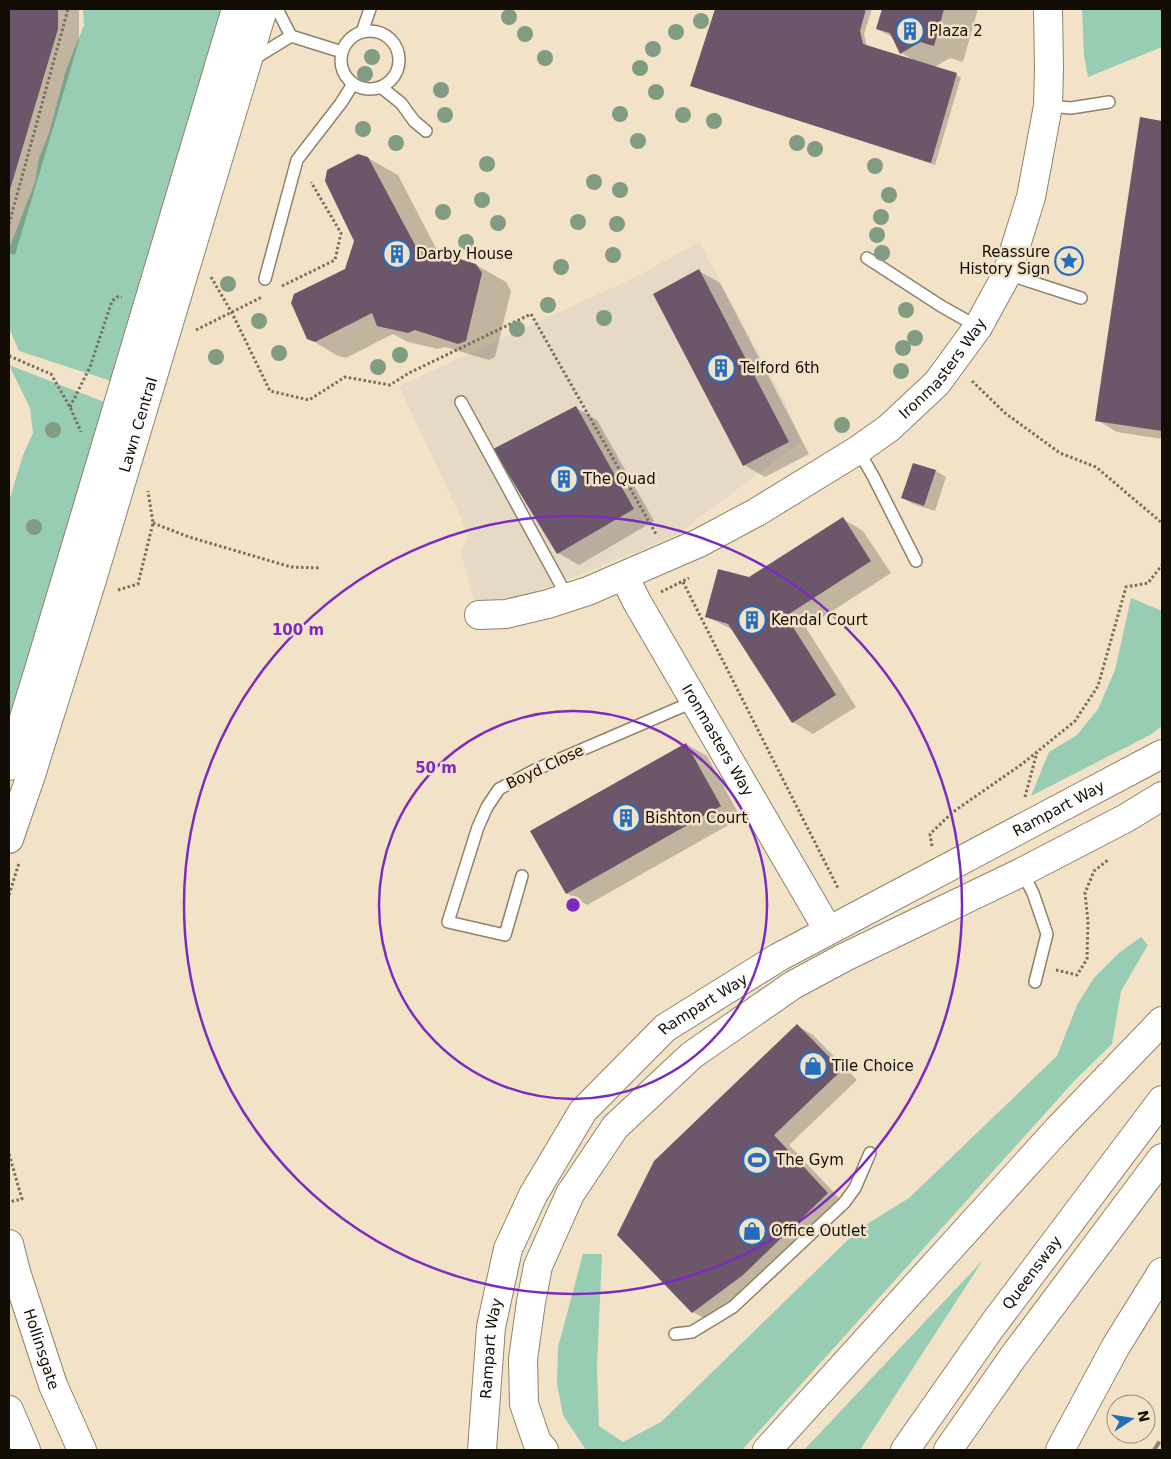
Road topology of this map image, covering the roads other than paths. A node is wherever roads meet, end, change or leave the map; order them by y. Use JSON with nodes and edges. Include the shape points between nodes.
{"nodes":[{"id":1,"x":236,"y":9,"type":"edge"},
{"id":2,"x":263,"y":9,"type":"edge"},
{"id":3,"x":277,"y":9,"type":"edge"},
{"id":4,"x":370,"y":9,"type":"edge"},
{"id":5,"x":1048,"y":9,"type":"edge"},
{"id":6,"x":362,"y":32,"type":"junction"},
{"id":7,"x":291,"y":36,"type":"junction"},
{"id":8,"x":342,"y":52,"type":"junction"},
{"id":9,"x":247,"y":63,"type":"junction"},
{"id":10,"x":353,"y":84,"type":"junction"},
{"id":11,"x":382,"y":88,"type":"junction"},
{"id":12,"x":1110,"y":102,"type":"dead end"},
{"id":13,"x":1048,"y":106,"type":"junction"},
{"id":14,"x":426,"y":131,"type":"dead end"},
{"id":15,"x":868,"y":258,"type":"dead end"},
{"id":16,"x":1007,"y":274,"type":"junction"},
{"id":17,"x":265,"y":279,"type":"road end"},
{"id":18,"x":1081,"y":298,"type":"dead end"},
{"id":19,"x":978,"y":327,"type":"junction"},
{"id":20,"x":461,"y":402,"type":"dead end"},
{"id":21,"x":858,"y":450,"type":"junction"},
{"id":22,"x":916,"y":562,"type":"dead end"},
{"id":23,"x":624,"y":576,"type":"junction"},
{"id":24,"x":568,"y":598,"type":"junction"},
{"id":25,"x":479,"y":615,"type":"dead end"},
{"id":26,"x":695,"y":701,"type":"junction"},
{"id":27,"x":1162,"y":754,"type":"edge"},
{"id":28,"x":9,"y":766,"type":"edge"},
{"id":29,"x":1162,"y":796,"type":"edge"},
{"id":30,"x":9,"y":839,"type":"edge"},
{"id":31,"x":1022,"y":872,"type":"junction"},
{"id":32,"x":522,"y":876,"type":"dead end"},
{"id":33,"x":828,"y":930,"type":"junction"},
{"id":34,"x":1035,"y":982,"type":"dead end"},
{"id":35,"x":1162,"y":1021,"type":"edge"},
{"id":36,"x":1162,"y":1100,"type":"edge"},
{"id":37,"x":870,"y":1153,"type":"dead end"},
{"id":38,"x":1162,"y":1158,"type":"edge"},
{"id":39,"x":9,"y":1244,"type":"edge"},
{"id":40,"x":1162,"y":1272,"type":"edge"},
{"id":41,"x":675,"y":1334,"type":"dead end"},
{"id":42,"x":9,"y":1410,"type":"edge"},
{"id":43,"x":26,"y":1450,"type":"edge"},
{"id":44,"x":82,"y":1450,"type":"edge"},
{"id":45,"x":482,"y":1450,"type":"edge"},
{"id":46,"x":544,"y":1450,"type":"edge"},
{"id":47,"x":767,"y":1450,"type":"edge"},
{"id":48,"x":905,"y":1450,"type":"edge"},
{"id":49,"x":948,"y":1450,"type":"edge"},
{"id":50,"x":1060,"y":1450,"type":"edge"}],
"edges":[{"from":1,"to":28,"type":"main road","name":"Lawn Central"},
{"from":2,"to":9,"type":"main road","name":"Lawn Central"},
{"from":3,"to":7,"type":"lane"},
{"from":4,"to":6,"type":"lane"},
{"from":5,"to":13,"type":"main road","name":"Ironmasters Way"},
{"from":6,"to":8,"type":"lane","via":[[346,43]]},
{"from":6,"to":11,"type":"lane","via":[[377,31],[390,37],[398,50],[400,65],[394,78]]},
{"from":7,"to":8,"type":"lane"},
{"from":7,"to":9,"type":"lane"},
{"from":8,"to":10,"type":"lane","via":[[344,76]]},
{"from":9,"to":30,"type":"main road","name":"Lawn Central","via":[[88,592]]},
{"from":10,"to":11,"type":"lane","via":[[367,90]]},
{"from":10,"to":17,"type":"lane","via":[[298,160]]},
{"from":11,"to":14,"type":"lane","via":[[401,103]]},
{"from":12,"to":13,"type":"lane","via":[[1071,108]]},
{"from":13,"to":16,"type":"main road","name":"Ironmasters Way","via":[[1031,197]]},
{"from":15,"to":19,"type":"lane"},
{"from":16,"to":18,"type":"lane"},
{"from":16,"to":19,"type":"main road","name":"Ironmasters Way"},
{"from":19,"to":21,"type":"main road","name":"Ironmasters Way","via":[[937,383],[889,428]]},
{"from":20,"to":24,"type":"lane"},
{"from":21,"to":22,"type":"lane"},
{"from":21,"to":23,"type":"main road","name":"Ironmasters Way","via":[[757,512]]},
{"from":23,"to":24,"type":"main road","name":"Ironmasters Way"},
{"from":23,"to":26,"type":"main road","name":"Ironmasters Way"},
{"from":24,"to":25,"type":"main road","name":"Ironmasters Way","via":[[506,614]]},
{"from":26,"to":32,"type":"lane","name":"Boyd Close","via":[[537,769],[499,789],[478,827],[448,922],[505,935]]},
{"from":26,"to":33,"type":"main road","name":"Ironmasters Way"},
{"from":27,"to":33,"type":"main road","name":"Rampart Way"},
{"from":29,"to":31,"type":"main road"},
{"from":31,"to":34,"type":"lane","via":[[1047,934]]},
{"from":31,"to":46,"type":"main road","via":[[844,957],[793,985],[692,1055],[615,1128],[570,1194],[538,1266],[523,1358],[524,1404],[537,1442]]},
{"from":33,"to":45,"type":"main road","name":"Rampart Way","via":[[779,956],[665,1028],[583,1112],[533,1195],[508,1249],[491,1328]]},
{"from":35,"to":47,"type":"main road","via":[[1059,1128]]},
{"from":36,"to":48,"type":"main road","name":"Queensway","via":[[992,1326]]},
{"from":37,"to":41,"type":"lane","via":[[855,1188],[844,1203],[733,1307],[692,1332]]},
{"from":38,"to":49,"type":"main road","via":[[1013,1357]]},
{"from":39,"to":44,"type":"main road","name":"Hollinsgate","via":[[53,1385]]},
{"from":40,"to":50,"type":"main road","via":[[1116,1346]]},
{"from":42,"to":43,"type":"main road"}]}
